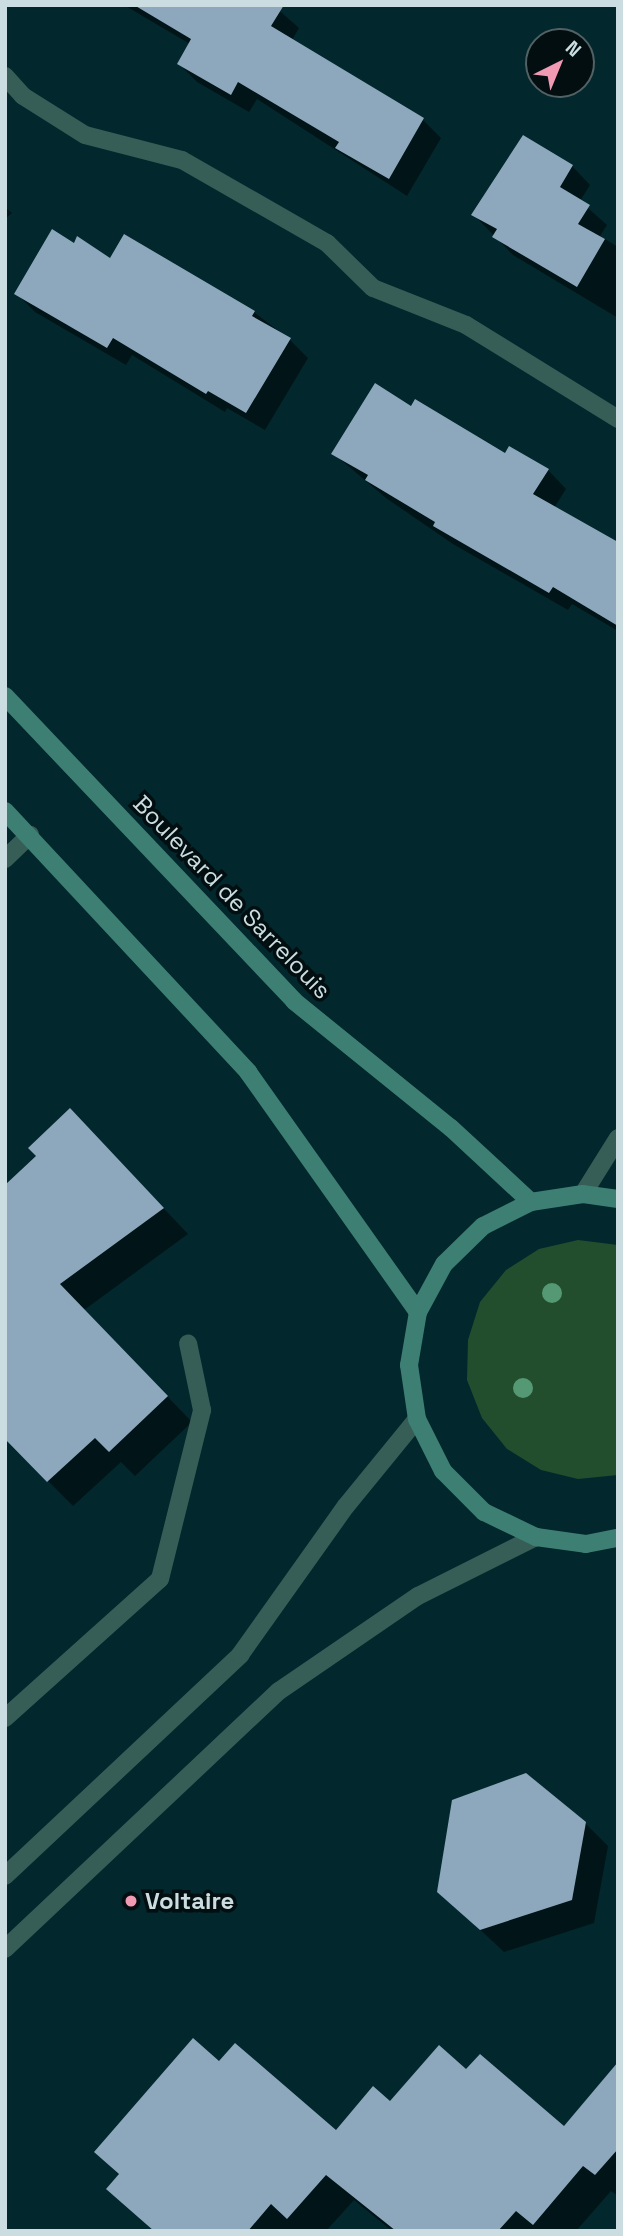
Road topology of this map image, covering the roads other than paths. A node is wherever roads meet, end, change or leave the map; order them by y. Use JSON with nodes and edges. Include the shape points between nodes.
{"nodes":[{"id":1,"x":5,"y":76,"type":"edge"},
{"id":2,"x":618,"y":419,"type":"edge"},
{"id":3,"x":5,"y":696,"type":"edge"},
{"id":4,"x":5,"y":811,"type":"edge"},
{"id":5,"x":30,"y":835,"type":"junction"},
{"id":6,"x":5,"y":859,"type":"edge"},
{"id":7,"x":618,"y":1138,"type":"edge"},
{"id":8,"x":583,"y":1194,"type":"junction"},
{"id":9,"x":618,"y":1199,"type":"edge"},
{"id":10,"x":531,"y":1202,"type":"junction"},
{"id":11,"x":418,"y":1312,"type":"junction"},
{"id":12,"x":188,"y":1343,"type":"dead end"},
{"id":13,"x":416,"y":1419,"type":"junction"},
{"id":14,"x":536,"y":1536,"type":"junction"},
{"id":15,"x":618,"y":1538,"type":"edge"},
{"id":16,"x":5,"y":1718,"type":"edge"},
{"id":17,"x":5,"y":1876,"type":"edge"},
{"id":18,"x":5,"y":1949,"type":"edge"}],
"edges":[{"from":1,"to":2,"type":"street","via":[[23,96],[85,135],[182,160],[327,243],[373,288],[466,325]]},
{"from":3,"to":10,"type":"main road","name":"Boulevard de Sarrelouis","via":[[294,1001],[451,1128]]},
{"from":4,"to":5,"type":"main road"},
{"from":5,"to":6,"type":"street"},
{"from":5,"to":11,"type":"main road","via":[[248,1072]]},
{"from":7,"to":8,"type":"street"},
{"from":8,"to":9,"type":"main road"},
{"from":8,"to":10,"type":"main road"},
{"from":10,"to":11,"type":"main road","via":[[482,1226],[444,1264]]},
{"from":11,"to":13,"type":"main road","via":[[410,1365]]},
{"from":12,"to":16,"type":"street","via":[[202,1410],[160,1578]]},
{"from":13,"to":14,"type":"main road","via":[[443,1471],[475,1504]]},
{"from":13,"to":17,"type":"street","via":[[346,1506],[240,1655]]},
{"from":14,"to":15,"type":"main road","via":[[586,1544]]},
{"from":14,"to":18,"type":"street","via":[[418,1596],[279,1691]]}]}
